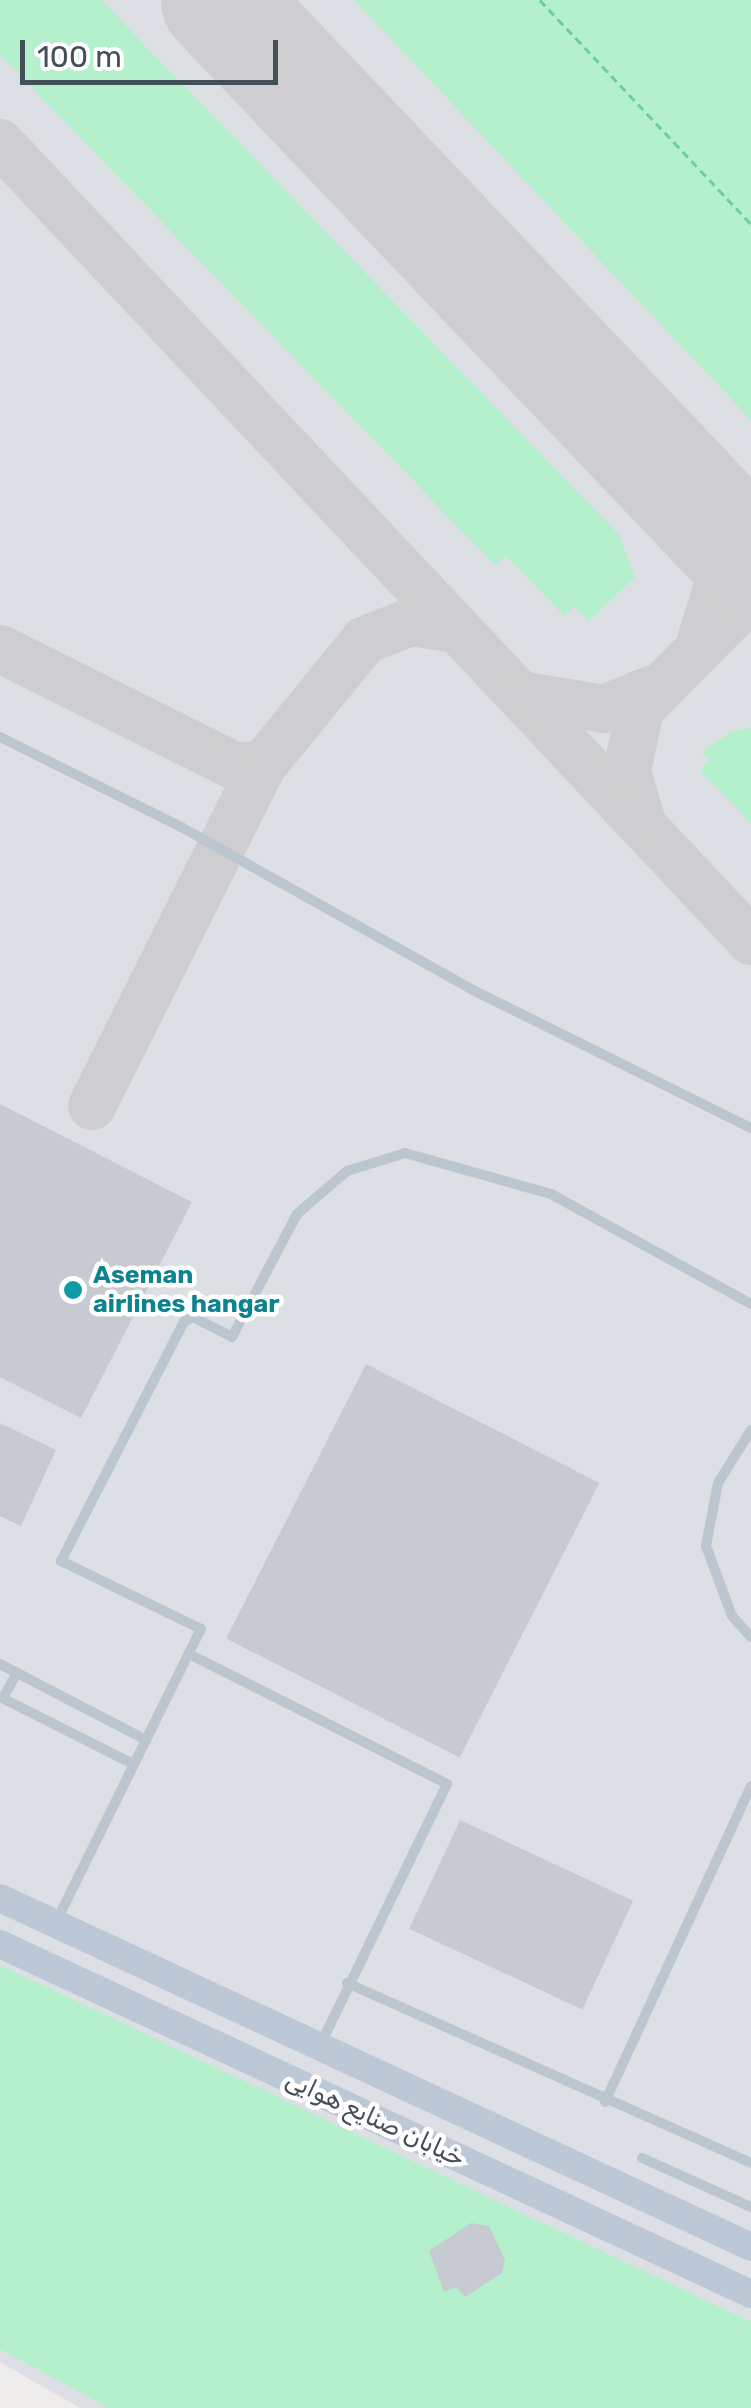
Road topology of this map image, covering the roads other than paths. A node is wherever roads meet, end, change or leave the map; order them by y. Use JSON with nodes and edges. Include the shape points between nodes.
{"nodes":[{"id":1,"x":0,"y":737,"type":"edge"},
{"id":2,"x":751,"y":1128,"type":"edge"},
{"id":3,"x":751,"y":1304,"type":"edge"},
{"id":4,"x":751,"y":1430,"type":"edge"},
{"id":5,"x":751,"y":1637,"type":"edge"},
{"id":6,"x":189,"y":1654,"type":"junction"},
{"id":7,"x":0,"y":1664,"type":"edge"},
{"id":8,"x":17,"y":1672,"type":"junction"},
{"id":9,"x":2,"y":1698,"type":"edge"},
{"id":10,"x":146,"y":1740,"type":"junction"},
{"id":11,"x":134,"y":1764,"type":"junction"},
{"id":12,"x":751,"y":1786,"type":"edge"},
{"id":13,"x":0,"y":1898,"type":"edge"},
{"id":14,"x":55,"y":1924,"type":"junction"},
{"id":15,"x":0,"y":1944,"type":"edge"},
{"id":16,"x":37,"y":1962,"type":"junction"},
{"id":17,"x":347,"y":1983,"type":"junction"},
{"id":18,"x":320,"y":2046,"type":"junction"},
{"id":19,"x":302,"y":2085,"type":"junction"},
{"id":20,"x":605,"y":2102,"type":"junction"},
{"id":21,"x":642,"y":2158,"type":"dead end"},
{"id":22,"x":751,"y":2163,"type":"edge"},
{"id":23,"x":613,"y":2183,"type":"junction"},
{"id":24,"x":751,"y":2207,"type":"edge"},
{"id":25,"x":598,"y":2222,"type":"junction"},
{"id":26,"x":751,"y":2247,"type":"edge"},
{"id":27,"x":751,"y":2258,"type":"edge"},
{"id":28,"x":747,"y":2292,"type":"edge"}],
"edges":[{"from":1,"to":2,"type":"lane","via":[[184,828],[475,991]]},
{"from":3,"to":6,"type":"lane","via":[[552,1194],[405,1153],[347,1171],[297,1214],[232,1337],[192,1317],[184,1322],[61,1561],[201,1630]]},
{"from":4,"to":5,"type":"lane","via":[[718,1483],[706,1546],[732,1616]]},
{"from":6,"to":10,"type":"lane"},
{"from":6,"to":17,"type":"lane","via":[[447,1784]]},
{"from":7,"to":8,"type":"lane"},
{"from":8,"to":9,"type":"lane"},
{"from":8,"to":10,"type":"lane"},
{"from":9,"to":11,"type":"lane"},
{"from":10,"to":11,"type":"lane"},
{"from":11,"to":14,"type":"lane"},
{"from":12,"to":20,"type":"lane"},
{"from":13,"to":14,"type":"street","name":"خیابان صنایع هوایی"},
{"from":14,"to":16,"type":"street"},
{"from":14,"to":18,"type":"street","name":"خیابان صنایع هوایی"},
{"from":15,"to":16,"type":"street","name":"خیابان صنایع هوایی"},
{"from":16,"to":19,"type":"street","name":"خیابان صنایع هوایی"},
{"from":17,"to":18,"type":"lane"},
{"from":17,"to":20,"type":"lane"},
{"from":18,"to":19,"type":"street"},
{"from":18,"to":23,"type":"street","name":"خیابان صنایع هوایی"},
{"from":19,"to":25,"type":"street","name":"خیابان صنایع هوایی"},
{"from":20,"to":22,"type":"lane"},
{"from":21,"to":24,"type":"lane"},
{"from":23,"to":25,"type":"street","via":[[612,2208]]},
{"from":23,"to":26,"type":"street","name":"خیابان صنایع هوایی"},
{"from":25,"to":28,"type":"street","name":"خیابان صنایع هوایی"},
{"from":27,"to":28,"type":"street"}]}
